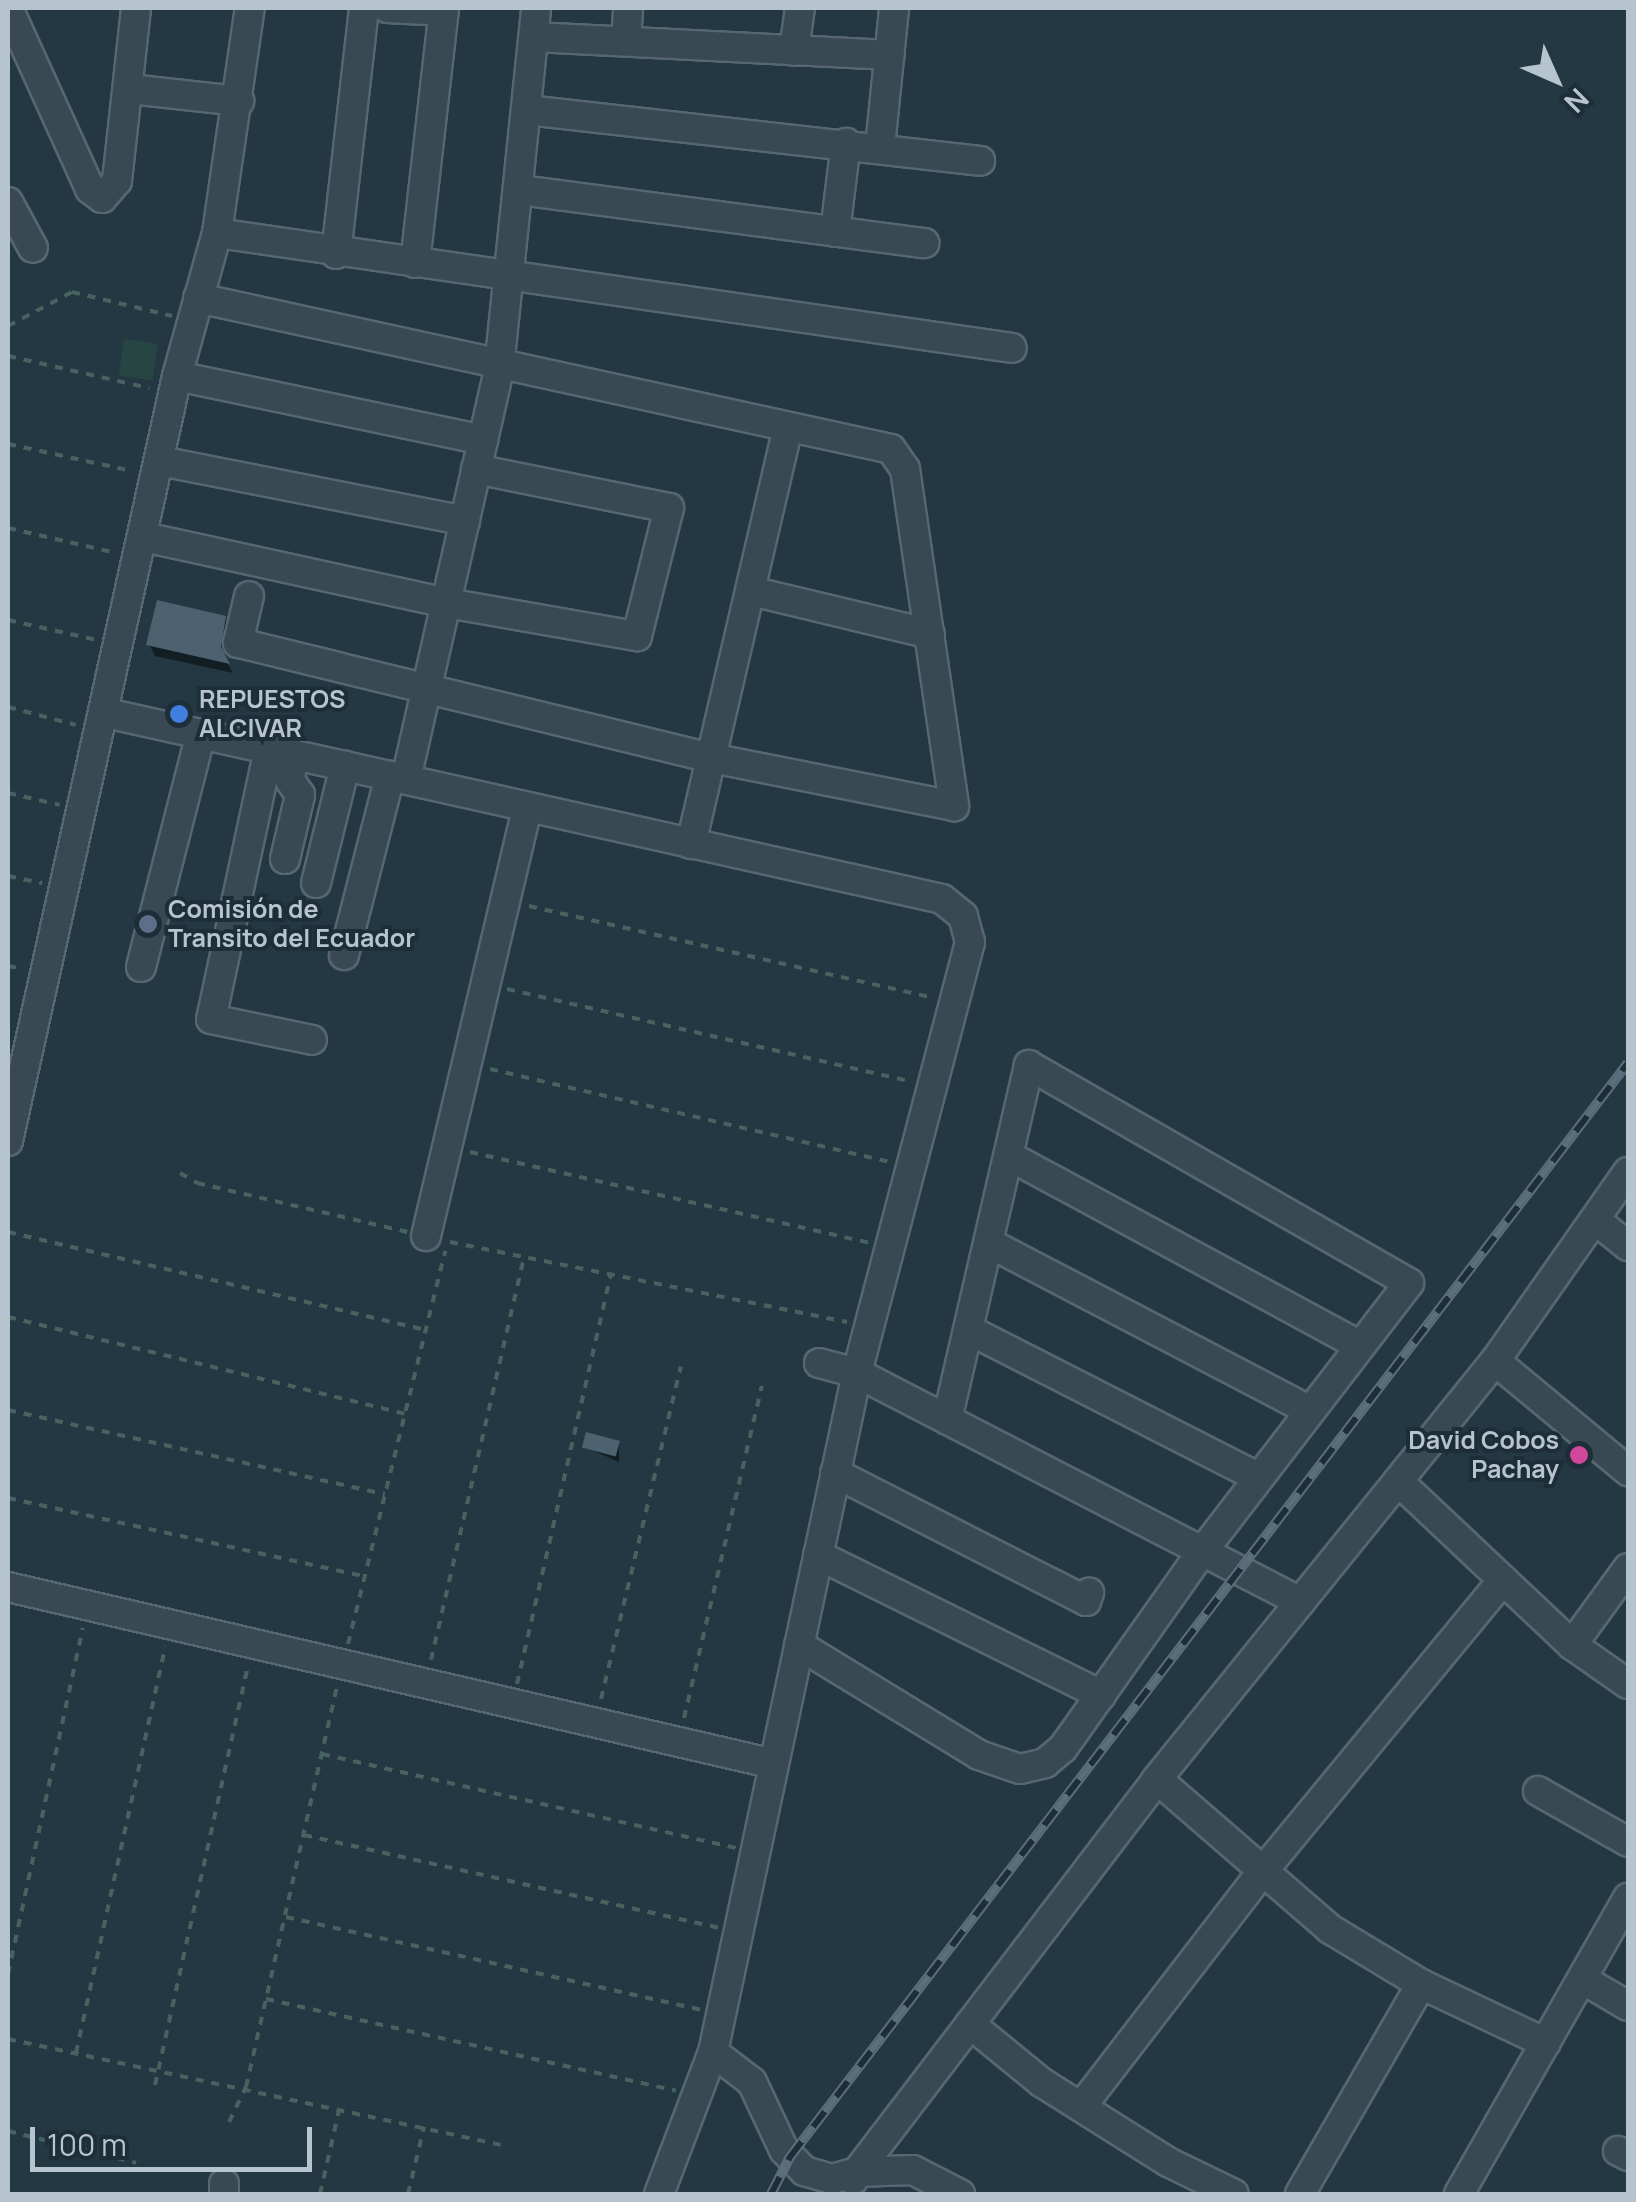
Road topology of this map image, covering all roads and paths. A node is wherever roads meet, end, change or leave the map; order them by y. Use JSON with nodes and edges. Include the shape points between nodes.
{"nodes":[{"id":1,"x":8,"y":8,"type":"edge"},
{"id":2,"x":136,"y":8,"type":"edge"},
{"id":3,"x":250,"y":8,"type":"edge"},
{"id":4,"x":364,"y":8,"type":"edge"},
{"id":5,"x":386,"y":8,"type":"edge"},
{"id":6,"x":536,"y":8,"type":"edge"},
{"id":7,"x":628,"y":8,"type":"edge"},
{"id":8,"x":800,"y":8,"type":"edge"},
{"id":9,"x":894,"y":8,"type":"edge"},
{"id":10,"x":444,"y":9,"type":"edge"},
{"id":11,"x":534,"y":36,"type":"junction"},
{"id":12,"x":626,"y":40,"type":"junction"},
{"id":13,"x":794,"y":51,"type":"junction"},
{"id":14,"x":890,"y":55,"type":"junction"},
{"id":15,"x":130,"y":89,"type":"junction"},
{"id":16,"x":239,"y":101,"type":"junction"},
{"id":17,"x":527,"y":110,"type":"junction"},
{"id":18,"x":846,"y":142,"type":"junction"},
{"id":19,"x":880,"y":147,"type":"junction"},
{"id":20,"x":980,"y":161,"type":"dead end"},
{"id":21,"x":520,"y":190,"type":"junction"},
{"id":22,"x":8,"y":202,"type":"edge"},
{"id":23,"x":834,"y":232,"type":"junction"},
{"id":24,"x":217,"y":234,"type":"junction"},
{"id":25,"x":924,"y":243,"type":"dead end"},
{"id":26,"x":33,"y":248,"type":"dead end"},
{"id":27,"x":336,"y":254,"type":"junction"},
{"id":28,"x":415,"y":264,"type":"junction"},
{"id":29,"x":504,"y":277,"type":"junction"},
{"id":30,"x":195,"y":309,"type":"junction"},
{"id":31,"x":8,"y":326,"type":"edge"},
{"id":32,"x":1012,"y":348,"type":"dead end"},
{"id":33,"x":8,"y":356,"type":"edge"},
{"id":34,"x":499,"y":368,"type":"junction"},
{"id":35,"x":176,"y":385,"type":"junction"},
{"id":36,"x":787,"y":430,"type":"junction"},
{"id":37,"x":484,"y":440,"type":"junction"},
{"id":38,"x":8,"y":444,"type":"edge"},
{"id":39,"x":158,"y":468,"type":"junction"},
{"id":40,"x":476,"y":469,"type":"junction"},
{"id":41,"x":465,"y":521,"type":"junction"},
{"id":42,"x":8,"y":528,"type":"edge"},
{"id":43,"x":142,"y":548,"type":"junction"},
{"id":44,"x":751,"y":591,"type":"junction"},
{"id":45,"x":249,"y":596,"type":"dead end"},
{"id":46,"x":446,"y":603,"type":"junction"},
{"id":47,"x":8,"y":620,"type":"edge"},
{"id":48,"x":930,"y":634,"type":"junction"},
{"id":49,"x":122,"y":645,"type":"junction"},
{"id":50,"x":427,"y":687,"type":"junction"},
{"id":51,"x":8,"y":708,"type":"edge"},
{"id":52,"x":104,"y":722,"type":"junction"},
{"id":53,"x":201,"y":734,"type":"junction"},
{"id":54,"x":281,"y":752,"type":"junction"},
{"id":55,"x":711,"y":758,"type":"junction"},
{"id":56,"x":345,"y":766,"type":"junction"},
{"id":57,"x":398,"y":778,"type":"junction"},
{"id":58,"x":8,"y":793,"type":"edge"},
{"id":59,"x":527,"y":810,"type":"junction"},
{"id":60,"x":84,"y":811,"type":"junction"},
{"id":61,"x":692,"y":844,"type":"junction"},
{"id":62,"x":286,"y":859,"type":"dead end"},
{"id":63,"x":8,"y":876,"type":"edge"},
{"id":64,"x":316,"y":883,"type":"dead end"},
{"id":65,"x":66,"y":888,"type":"junction"},
{"id":66,"x":504,"y":901,"type":"junction"},
{"id":67,"x":344,"y":955,"type":"dead end"},
{"id":68,"x":141,"y":968,"type":"dead end"},
{"id":69,"x":483,"y":984,"type":"junction"},
{"id":70,"x":954,"y":1002,"type":"junction"},
{"id":71,"x":312,"y":1040,"type":"dead end"},
{"id":72,"x":466,"y":1064,"type":"junction"},
{"id":73,"x":932,"y":1086,"type":"junction"},
{"id":74,"x":8,"y":1141,"type":"edge"},
{"id":75,"x":447,"y":1147,"type":"junction"},
{"id":76,"x":1011,"y":1156,"type":"junction"},
{"id":77,"x":911,"y":1166,"type":"junction"},
{"id":78,"x":1628,"y":1172,"type":"edge"},
{"id":79,"x":180,"y":1173,"type":"dead end"},
{"id":80,"x":1598,"y":1222,"type":"junction"},
{"id":81,"x":8,"y":1232,"type":"edge"},
{"id":82,"x":437,"y":1239,"type":"junction"},
{"id":83,"x":991,"y":1244,"type":"junction"},
{"id":84,"x":1628,"y":1246,"type":"edge"},
{"id":85,"x":890,"y":1248,"type":"junction"},
{"id":86,"x":524,"y":1257,"type":"junction"},
{"id":87,"x":611,"y":1274,"type":"junction"},
{"id":88,"x":8,"y":1317,"type":"edge"},
{"id":89,"x":869,"y":1326,"type":"junction"},
{"id":90,"x":426,"y":1330,"type":"junction"},
{"id":91,"x":971,"y":1330,"type":"junction"},
{"id":92,"x":1360,"y":1345,"type":"junction"},
{"id":93,"x":1495,"y":1361,"type":"junction"},
{"id":94,"x":818,"y":1362,"type":"dead end"},
{"id":95,"x":682,"y":1366,"type":"dead end"},
{"id":96,"x":857,"y":1373,"type":"junction"},
{"id":97,"x":762,"y":1386,"type":"dead end"},
{"id":98,"x":8,"y":1410,"type":"edge"},
{"id":99,"x":1309,"y":1410,"type":"junction"},
{"id":100,"x":405,"y":1414,"type":"junction"},
{"id":101,"x":947,"y":1420,"type":"junction"},
{"id":102,"x":1628,"y":1471,"type":"edge"},
{"id":103,"x":836,"y":1472,"type":"junction"},
{"id":104,"x":1258,"y":1476,"type":"junction"},
{"id":105,"x":1398,"y":1481,"type":"junction"},
{"id":106,"x":385,"y":1494,"type":"junction"},
{"id":107,"x":8,"y":1498,"type":"edge"},
{"id":108,"x":1202,"y":1552,"type":"junction"},
{"id":109,"x":818,"y":1555,"type":"junction"},
{"id":110,"x":1628,"y":1568,"type":"edge"},
{"id":111,"x":365,"y":1576,"type":"junction"},
{"id":112,"x":1503,"y":1580,"type":"junction"},
{"id":113,"x":8,"y":1587,"type":"edge"},
{"id":114,"x":1089,"y":1593,"type":"dead end"},
{"id":115,"x":1300,"y":1602,"type":"junction"},
{"id":116,"x":88,"y":1606,"type":"junction"},
{"id":117,"x":170,"y":1625,"type":"junction"},
{"id":118,"x":252,"y":1644,"type":"junction"},
{"id":119,"x":799,"y":1645,"type":"junction"},
{"id":120,"x":1572,"y":1645,"type":"junction"},
{"id":121,"x":342,"y":1665,"type":"junction"},
{"id":122,"x":426,"y":1684,"type":"junction"},
{"id":123,"x":1628,"y":1684,"type":"edge"},
{"id":124,"x":1101,"y":1695,"type":"junction"},
{"id":125,"x":512,"y":1704,"type":"junction"},
{"id":126,"x":595,"y":1723,"type":"junction"},
{"id":127,"x":679,"y":1742,"type":"junction"},
{"id":128,"x":322,"y":1754,"type":"junction"},
{"id":129,"x":774,"y":1764,"type":"junction"},
{"id":130,"x":1157,"y":1779,"type":"junction"},
{"id":131,"x":1538,"y":1791,"type":"dead end"},
{"id":132,"x":304,"y":1834,"type":"junction"},
{"id":133,"x":1628,"y":1842,"type":"edge"},
{"id":134,"x":755,"y":1852,"type":"junction"},
{"id":135,"x":1263,"y":1871,"type":"junction"},
{"id":136,"x":1628,"y":1898,"type":"edge"},
{"id":137,"x":285,"y":1917,"type":"junction"},
{"id":138,"x":738,"y":1932,"type":"junction"},
{"id":139,"x":8,"y":1974,"type":"edge"},
{"id":140,"x":1582,"y":1980,"type":"junction"},
{"id":141,"x":1422,"y":1984,"type":"junction"},
{"id":142,"x":266,"y":1999,"type":"junction"},
{"id":143,"x":1628,"y":2006,"type":"edge"},
{"id":144,"x":720,"y":2015,"type":"junction"},
{"id":145,"x":970,"y":2024,"type":"junction"},
{"id":146,"x":8,"y":2040,"type":"edge"},
{"id":147,"x":1546,"y":2043,"type":"junction"},
{"id":148,"x":713,"y":2052,"type":"junction"},
{"id":149,"x":76,"y":2053,"type":"junction"},
{"id":150,"x":160,"y":2070,"type":"junction"},
{"id":151,"x":154,"y":2085,"type":"dead end"},
{"id":152,"x":246,"y":2087,"type":"junction"},
{"id":153,"x":701,"y":2097,"type":"junction"},
{"id":154,"x":340,"y":2106,"type":"junction"},
{"id":155,"x":1081,"y":2107,"type":"junction"},
{"id":156,"x":228,"y":2122,"type":"dead end"},
{"id":157,"x":424,"y":2127,"type":"junction"},
{"id":158,"x":8,"y":2132,"type":"edge"},
{"id":159,"x":501,"y":2146,"type":"dead end"},
{"id":160,"x":136,"y":2163,"type":"dead end"},
{"id":161,"x":851,"y":2183,"type":"edge"},
{"id":162,"x":320,"y":2194,"type":"edge"},
{"id":163,"x":408,"y":2194,"type":"edge"},
{"id":164,"x":659,"y":2194,"type":"edge"},
{"id":165,"x":960,"y":2194,"type":"edge"},
{"id":166,"x":1234,"y":2194,"type":"edge"},
{"id":167,"x":1300,"y":2194,"type":"edge"},
{"id":168,"x":1459,"y":2194,"type":"edge"}],
"edges":[{"from":1,"to":15,"type":"street","via":[[90,188],[102,198],[117,181]]},
{"from":2,"to":15,"type":"street"},
{"from":3,"to":16,"type":"street"},
{"from":4,"to":27,"type":"street"},
{"from":5,"to":10,"type":"street"},
{"from":6,"to":11,"type":"street"},
{"from":7,"to":12,"type":"street"},
{"from":8,"to":13,"type":"street"},
{"from":9,"to":14,"type":"street"},
{"from":10,"to":28,"type":"street"},
{"from":11,"to":12,"type":"street"},
{"from":11,"to":17,"type":"street"},
{"from":12,"to":13,"type":"street"},
{"from":13,"to":14,"type":"street"},
{"from":14,"to":19,"type":"street"},
{"from":15,"to":16,"type":"street"},
{"from":16,"to":24,"type":"street"},
{"from":17,"to":18,"type":"street"},
{"from":17,"to":21,"type":"street"},
{"from":18,"to":19,"type":"street"},
{"from":18,"to":23,"type":"street"},
{"from":19,"to":20,"type":"street"},
{"from":21,"to":23,"type":"street"},
{"from":21,"to":29,"type":"street"},
{"from":22,"to":26,"type":"street"},
{"from":23,"to":25,"type":"street"},
{"from":24,"to":27,"type":"street"},
{"from":24,"to":30,"type":"street"},
{"from":27,"to":28,"type":"street"},
{"from":28,"to":29,"type":"street"},
{"from":29,"to":32,"type":"street"},
{"from":29,"to":34,"type":"street"},
{"from":30,"to":31,"type":"path","via":[[72,292]]},
{"from":30,"to":34,"type":"street"},
{"from":30,"to":35,"type":"street"},
{"from":33,"to":35,"type":"path"},
{"from":34,"to":36,"type":"street"},
{"from":34,"to":37,"type":"street"},
{"from":35,"to":37,"type":"street"},
{"from":35,"to":39,"type":"street"},
{"from":36,"to":44,"type":"street"},
{"from":36,"to":48,"type":"street","via":[[900,456]]},
{"from":37,"to":40,"type":"street"},
{"from":38,"to":39,"type":"path"},
{"from":39,"to":41,"type":"street"},
{"from":39,"to":43,"type":"street"},
{"from":40,"to":41,"type":"street"},
{"from":40,"to":46,"type":"street","via":[[664,505],[671,514],[638,636]]},
{"from":41,"to":46,"type":"street"},
{"from":42,"to":43,"type":"path"},
{"from":43,"to":46,"type":"street"},
{"from":43,"to":49,"type":"street"},
{"from":44,"to":48,"type":"street"},
{"from":44,"to":55,"type":"street"},
{"from":45,"to":50,"type":"street","via":[[238,643]]},
{"from":46,"to":50,"type":"street"},
{"from":47,"to":49,"type":"path"},
{"from":48,"to":55,"type":"street","via":[[954,806]]},
{"from":49,"to":52,"type":"street"},
{"from":50,"to":55,"type":"street"},
{"from":50,"to":57,"type":"street"},
{"from":51,"to":52,"type":"path"},
{"from":52,"to":53,"type":"street"},
{"from":52,"to":60,"type":"street"},
{"from":53,"to":54,"type":"street"},
{"from":53,"to":68,"type":"street"},
{"from":54,"to":56,"type":"street"},
{"from":54,"to":62,"type":"street","via":[[300,795]]},
{"from":54,"to":71,"type":"street","via":[[212,1019]]},
{"from":55,"to":61,"type":"street"},
{"from":56,"to":57,"type":"street"},
{"from":56,"to":64,"type":"street"},
{"from":57,"to":59,"type":"street"},
{"from":57,"to":67,"type":"street"},
{"from":58,"to":60,"type":"path"},
{"from":59,"to":61,"type":"street"},
{"from":59,"to":66,"type":"street"},
{"from":60,"to":65,"type":"street"},
{"from":61,"to":70,"type":"street","via":[[942,899],[963,916],[970,942]]},
{"from":63,"to":65,"type":"path"},
{"from":65,"to":74,"type":"street","via":[[24,1115]]},
{"from":66,"to":69,"type":"street"},
{"from":66,"to":70,"type":"path"},
{"from":69,"to":72,"type":"street"},
{"from":69,"to":73,"type":"path"},
{"from":70,"to":73,"type":"street"},
{"from":72,"to":75,"type":"street"},
{"from":72,"to":77,"type":"path"},
{"from":73,"to":77,"type":"street"},
{"from":75,"to":82,"type":"street"},
{"from":75,"to":85,"type":"path"},
{"from":76,"to":83,"type":"street"},
{"from":76,"to":92,"type":"street"},
{"from":76,"to":92,"type":"street","via":[[1029,1065],[1409,1283]]},
{"from":77,"to":85,"type":"street"},
{"from":78,"to":80,"type":"street"},
{"from":79,"to":82,"type":"path","via":[[197,1183]]},
{"from":80,"to":84,"type":"street"},
{"from":80,"to":93,"type":"street"},
{"from":81,"to":90,"type":"path"},
{"from":82,"to":86,"type":"path"},
{"from":82,"to":90,"type":"path"},
{"from":83,"to":91,"type":"street"},
{"from":83,"to":99,"type":"street"},
{"from":85,"to":89,"type":"street"},
{"from":86,"to":87,"type":"path"},
{"from":86,"to":122,"type":"path"},
{"from":87,"to":89,"type":"path"},
{"from":87,"to":125,"type":"path"},
{"from":88,"to":100,"type":"path"},
{"from":89,"to":96,"type":"street"},
{"from":90,"to":100,"type":"path"},
{"from":91,"to":101,"type":"street"},
{"from":91,"to":104,"type":"street"},
{"from":92,"to":99,"type":"street"},
{"from":93,"to":102,"type":"street"},
{"from":93,"to":105,"type":"street"},
{"from":94,"to":96,"type":"street"},
{"from":95,"to":126,"type":"path"},
{"from":96,"to":101,"type":"street"},
{"from":96,"to":103,"type":"street"},
{"from":97,"to":127,"type":"path"},
{"from":98,"to":106,"type":"path"},
{"from":99,"to":104,"type":"street"},
{"from":100,"to":106,"type":"path"},
{"from":101,"to":108,"type":"street"},
{"from":103,"to":109,"type":"street"},
{"from":103,"to":114,"type":"street","via":[[1086,1601]]},
{"from":104,"to":108,"type":"street"},
{"from":105,"to":112,"type":"street"},
{"from":105,"to":115,"type":"street"},
{"from":106,"to":111,"type":"path"},
{"from":107,"to":111,"type":"path"},
{"from":108,"to":115,"type":"street"},
{"from":108,"to":124,"type":"street"},
{"from":109,"to":119,"type":"street"},
{"from":109,"to":124,"type":"street"},
{"from":110,"to":120,"type":"street"},
{"from":111,"to":121,"type":"path"},
{"from":112,"to":120,"type":"street"},
{"from":112,"to":135,"type":"street"},
{"from":113,"to":116,"type":"street"},
{"from":115,"to":130,"type":"street"},
{"from":116,"to":117,"type":"street"},
{"from":116,"to":139,"type":"path"},
{"from":117,"to":118,"type":"street"},
{"from":117,"to":149,"type":"path"},
{"from":118,"to":121,"type":"street"},
{"from":118,"to":150,"type":"path"},
{"from":119,"to":124,"type":"street","via":[[979,1755],[1020,1769],[1045,1763],[1063,1748]]},
{"from":119,"to":129,"type":"street"},
{"from":120,"to":123,"type":"street"},
{"from":121,"to":122,"type":"street"},
{"from":121,"to":128,"type":"path"},
{"from":122,"to":125,"type":"street"},
{"from":125,"to":126,"type":"street"},
{"from":126,"to":127,"type":"street"},
{"from":127,"to":129,"type":"street"},
{"from":128,"to":132,"type":"path"},
{"from":128,"to":134,"type":"path"},
{"from":129,"to":134,"type":"street"},
{"from":130,"to":135,"type":"street"},
{"from":130,"to":145,"type":"street"},
{"from":131,"to":133,"type":"street"},
{"from":132,"to":137,"type":"path"},
{"from":132,"to":138,"type":"path"},
{"from":134,"to":138,"type":"street"},
{"from":135,"to":141,"type":"street","via":[[1330,1929]]},
{"from":135,"to":155,"type":"street"},
{"from":136,"to":140,"type":"street"},
{"from":137,"to":142,"type":"path"},
{"from":137,"to":144,"type":"path"},
{"from":138,"to":144,"type":"street"},
{"from":140,"to":143,"type":"street"},
{"from":140,"to":147,"type":"street"},
{"from":141,"to":147,"type":"street"},
{"from":141,"to":167,"type":"street"},
{"from":142,"to":152,"type":"path"},
{"from":142,"to":153,"type":"path"},
{"from":144,"to":148,"type":"street"},
{"from":145,"to":155,"type":"street"},
{"from":145,"to":161,"type":"street"},
{"from":146,"to":149,"type":"path"},
{"from":147,"to":168,"type":"street"},
{"from":148,"to":153,"type":"street"},
{"from":148,"to":161,"type":"street","via":[[752,2082],[784,2150],[804,2171]]},
{"from":149,"to":150,"type":"path"},
{"from":150,"to":151,"type":"path"},
{"from":150,"to":152,"type":"path"},
{"from":152,"to":154,"type":"path"},
{"from":152,"to":156,"type":"path"},
{"from":153,"to":164,"type":"street"},
{"from":154,"to":157,"type":"path"},
{"from":154,"to":162,"type":"path"},
{"from":155,"to":166,"type":"street"},
{"from":157,"to":159,"type":"path"},
{"from":157,"to":163,"type":"path"},
{"from":158,"to":160,"type":"path"},
{"from":161,"to":165,"type":"street","via":[[913,2170]]}]}
